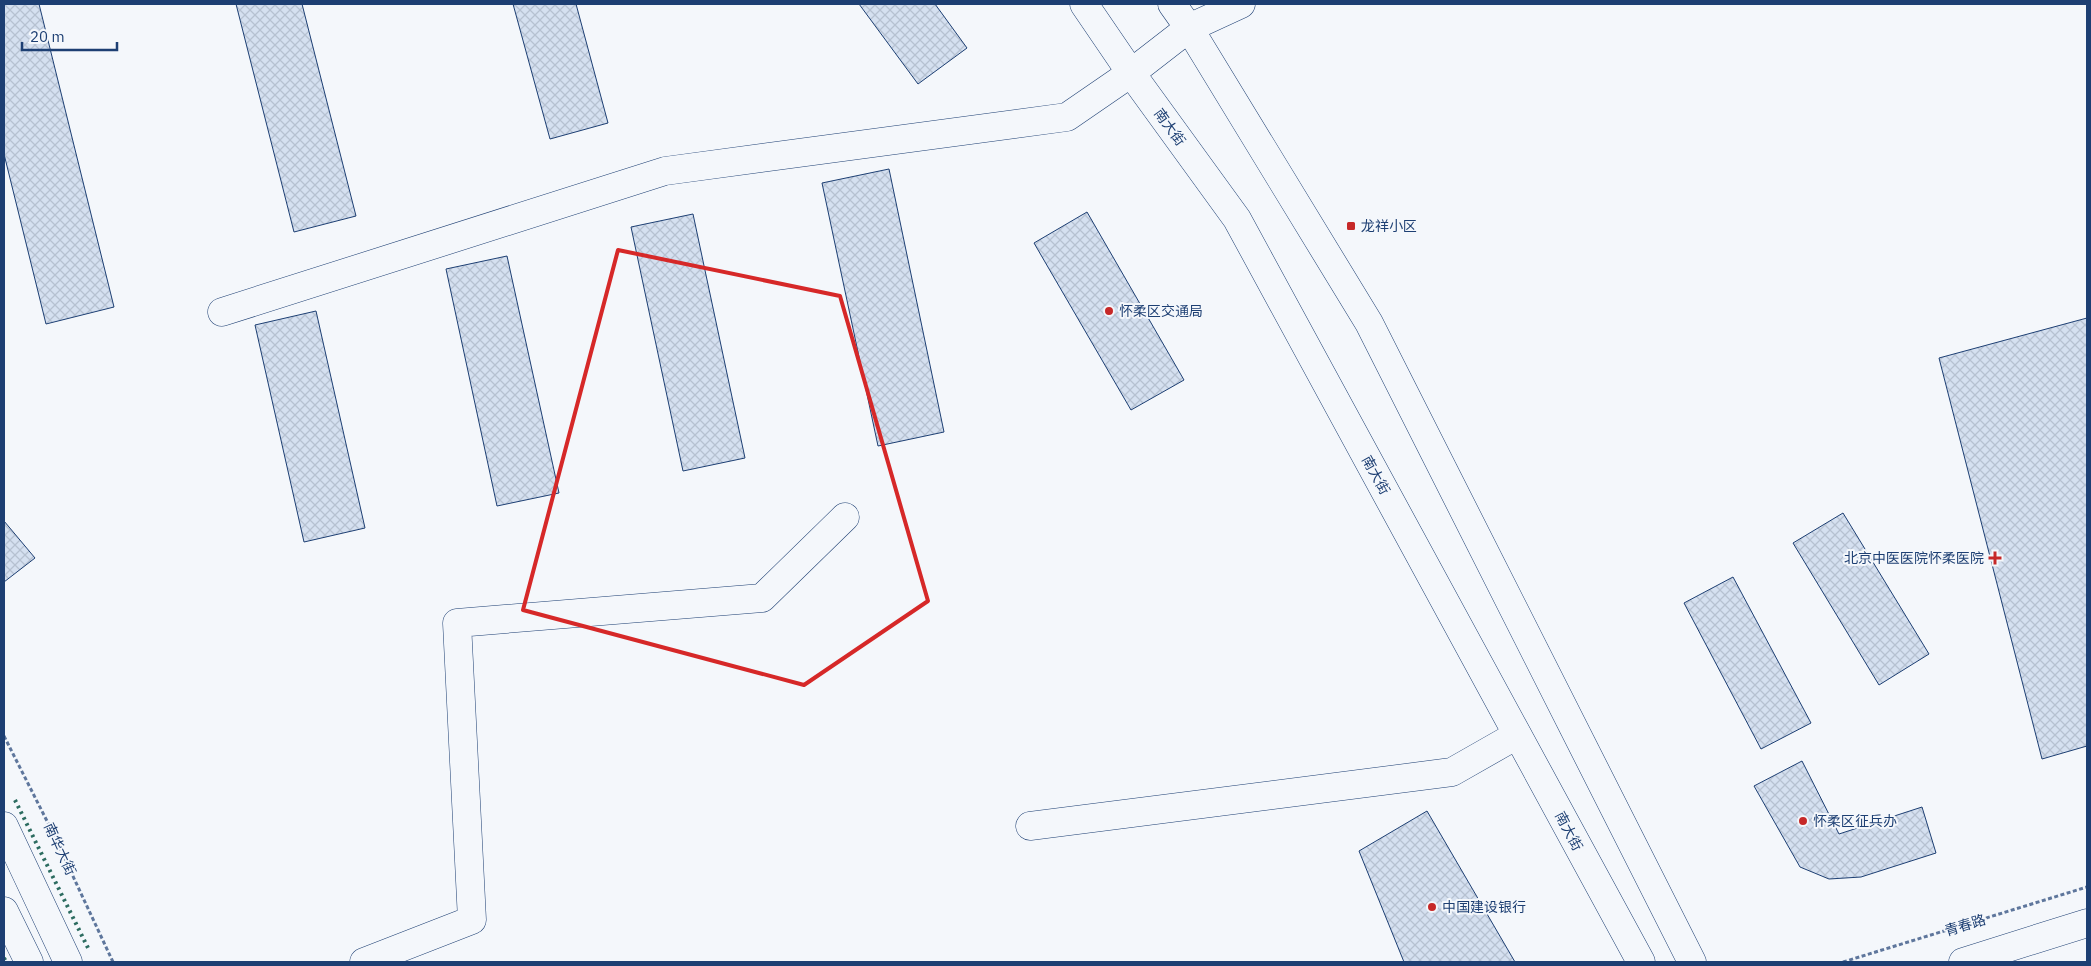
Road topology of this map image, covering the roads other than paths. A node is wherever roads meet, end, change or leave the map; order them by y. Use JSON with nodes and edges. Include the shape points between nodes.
{"nodes":[{"id":1,"x":1084,"y":4,"type":"edge"},
{"id":2,"x":1172,"y":4,"type":"edge"},
{"id":3,"x":1241,"y":4,"type":"edge"},
{"id":4,"x":1189,"y":28,"type":"junction"},
{"id":5,"x":1132,"y":73,"type":"junction"},
{"id":6,"x":222,"y":312,"type":"dead end"},
{"id":7,"x":844,"y":516,"type":"dead end"},
{"id":8,"x":1517,"y":735,"type":"junction"},
{"id":9,"x":4,"y":826,"type":"edge"},
{"id":10,"x":1030,"y":826,"type":"dead end"},
{"id":11,"x":4,"y":912,"type":"edge"},
{"id":12,"x":2087,"y":924,"type":"edge"},
{"id":13,"x":29,"y":962,"type":"edge"},
{"id":14,"x":68,"y":962,"type":"edge"},
{"id":15,"x":364,"y":962,"type":"edge"},
{"id":16,"x":1641,"y":962,"type":"edge"},
{"id":17,"x":1692,"y":962,"type":"edge"},
{"id":18,"x":1963,"y":962,"type":"edge"}],
"edges":[{"from":1,"to":5,"type":"main road","name":"南大街"},
{"from":2,"to":4,"type":"main road"},
{"from":3,"to":4,"type":"main road"},
{"from":4,"to":5,"type":"main road"},
{"from":4,"to":17,"type":"main road","via":[[1369,322]]},
{"from":5,"to":6,"type":"main road","via":[[1067,117],[665,170]]},
{"from":5,"to":8,"type":"main road","name":"南大街","via":[[1237,219]]},
{"from":7,"to":15,"type":"main road","via":[[762,598],[457,623],[472,920]]},
{"from":8,"to":10,"type":"main road","via":[[1452,772]]},
{"from":8,"to":16,"type":"main road","name":"南大街"},
{"from":9,"to":14,"type":"main road"},
{"from":11,"to":13,"type":"main road"},
{"from":12,"to":18,"type":"main road"}]}
